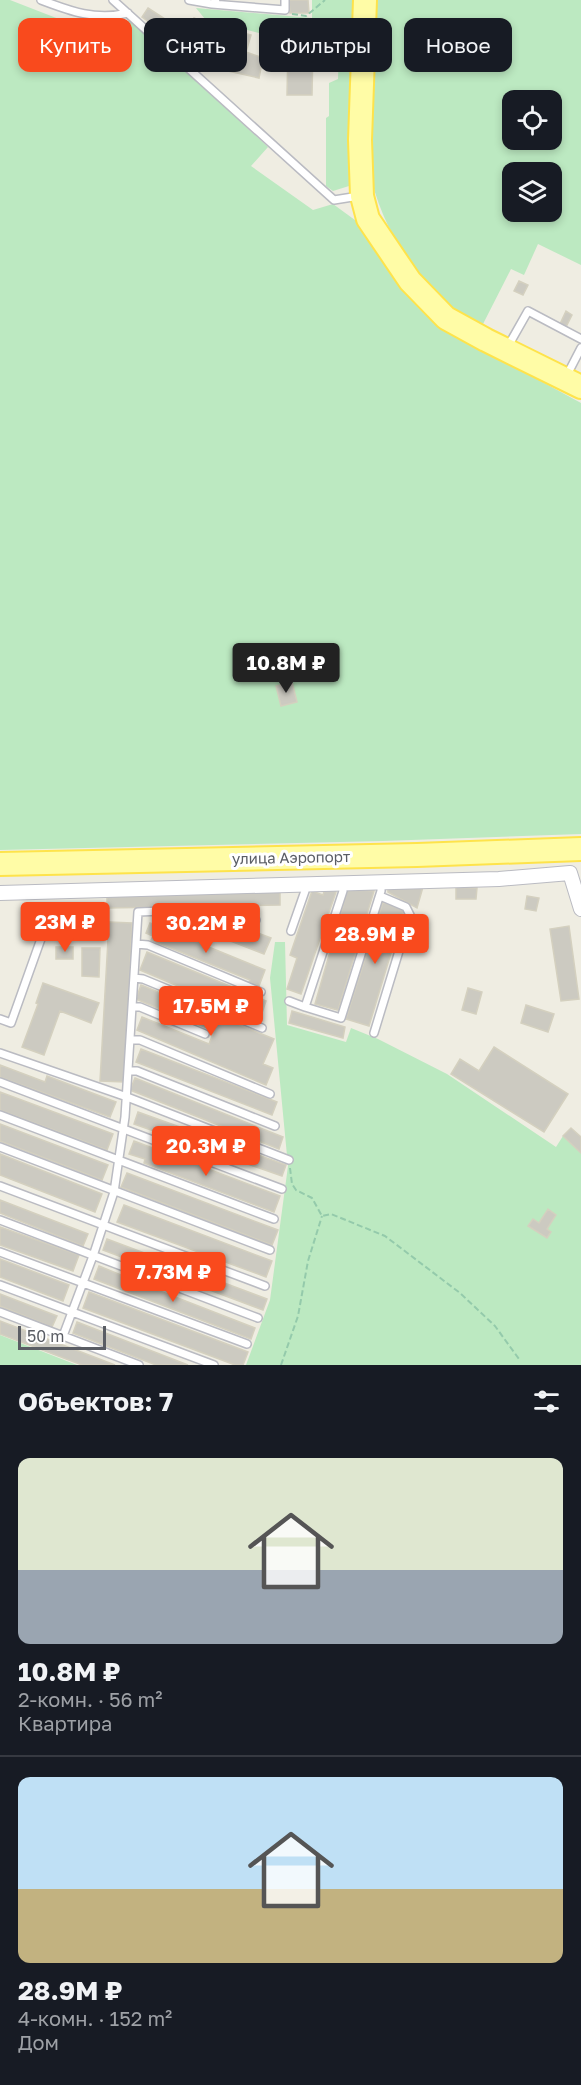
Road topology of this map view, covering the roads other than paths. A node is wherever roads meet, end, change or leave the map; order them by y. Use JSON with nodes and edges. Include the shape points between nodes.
{"nodes":[{"id":1,"x":41,"y":0,"type":"edge"},
{"id":2,"x":113,"y":0,"type":"edge"},
{"id":3,"x":189,"y":0,"type":"edge"},
{"id":4,"x":285,"y":0,"type":"edge"},
{"id":5,"x":365,"y":0,"type":"edge"},
{"id":6,"x":215,"y":2,"type":"edge"},
{"id":7,"x":128,"y":13,"type":"junction"},
{"id":8,"x":362,"y":196,"type":"junction"},
{"id":9,"x":581,"y":339,"type":"edge"},
{"id":10,"x":581,"y":348,"type":"edge"},
{"id":11,"x":506,"y":350,"type":"junction"},
{"id":12,"x":573,"y":382,"type":"edge"},
{"id":13,"x":581,"y":849,"type":"edge"},
{"id":14,"x":0,"y":864,"type":"edge"},
{"id":15,"x":575,"y":873,"type":"edge"},
{"id":16,"x":342,"y":883,"type":"junction"},
{"id":17,"x":304,"y":885,"type":"junction"},
{"id":18,"x":380,"y":889,"type":"junction"},
{"id":19,"x":0,"y":893,"type":"edge"},
{"id":20,"x":581,"y":909,"type":"edge"},
{"id":21,"x":256,"y":920,"type":"dead end"},
{"id":22,"x":83,"y":922,"type":"dead end"},
{"id":23,"x":291,"y":931,"type":"dead end"},
{"id":24,"x":136,"y":944,"type":"junction"},
{"id":25,"x":134,"y":978,"type":"junction"},
{"id":26,"x":261,"y":992,"type":"dead end"},
{"id":27,"x":289,"y":1001,"type":"dead end"},
{"id":28,"x":132,"y":1007,"type":"junction"},
{"id":29,"x":305,"y":1007,"type":"junction"},
{"id":30,"x":0,"y":1019,"type":"edge"},
{"id":31,"x":262,"y":1028,"type":"dead end"},
{"id":32,"x":374,"y":1033,"type":"dead end"},
{"id":33,"x":205,"y":1034,"type":"dead end"},
{"id":34,"x":130,"y":1040,"type":"junction"},
{"id":35,"x":0,"y":1053,"type":"edge"},
{"id":36,"x":128,"y":1071,"type":"junction"},
{"id":37,"x":0,"y":1082,"type":"edge"},
{"id":38,"x":270,"y":1094,"type":"dead end"},
{"id":39,"x":127,"y":1096,"type":"junction"},
{"id":40,"x":0,"y":1115,"type":"edge"},
{"id":41,"x":275,"y":1126,"type":"dead end"},
{"id":42,"x":123,"y":1128,"type":"junction"},
{"id":43,"x":0,"y":1147,"type":"edge"},
{"id":44,"x":118,"y":1160,"type":"junction"},
{"id":45,"x":289,"y":1160,"type":"road end"},
{"id":46,"x":0,"y":1186,"type":"edge"},
{"id":47,"x":282,"y":1189,"type":"dead end"},
{"id":48,"x":114,"y":1192,"type":"junction"},
{"id":49,"x":274,"y":1219,"type":"dead end"},
{"id":50,"x":0,"y":1220,"type":"edge"},
{"id":51,"x":103,"y":1225,"type":"junction"},
{"id":52,"x":270,"y":1250,"type":"dead end"},
{"id":53,"x":0,"y":1252,"type":"edge"},
{"id":54,"x":93,"y":1256,"type":"junction"},
{"id":55,"x":83,"y":1282,"type":"junction"},
{"id":56,"x":0,"y":1286,"type":"edge"},
{"id":57,"x":265,"y":1286,"type":"dead end"},
{"id":58,"x":0,"y":1312,"type":"edge"},
{"id":59,"x":72,"y":1313,"type":"junction"},
{"id":60,"x":258,"y":1318,"type":"dead end"},
{"id":61,"x":63,"y":1336,"type":"junction"},
{"id":62,"x":248,"y":1344,"type":"dead end"},
{"id":63,"x":139,"y":1365,"type":"edge"},
{"id":64,"x":214,"y":1365,"type":"edge"}],
"edges":[{"from":1,"to":7,"type":"lane","via":[[72,12],[97,16]]},
{"from":2,"to":7,"type":"lane"},
{"from":3,"to":6,"type":"lane"},
{"from":4,"to":6,"type":"lane","via":[[285,10]]},
{"from":5,"to":8,"type":"main road"},
{"from":7,"to":8,"type":"lane","via":[[334,200]]},
{"from":8,"to":11,"type":"main road","via":[[368,219],[410,282],[446,318]]},
{"from":9,"to":11,"type":"lane","via":[[528,311]]},
{"from":10,"to":12,"type":"lane"},
{"from":11,"to":12,"type":"main road"},
{"from":13,"to":14,"type":"main road","name":"улица Аэропорт"},
{"from":15,"to":18,"type":"street"},
{"from":15,"to":20,"type":"street"},
{"from":16,"to":17,"type":"street"},
{"from":16,"to":18,"type":"street"},
{"from":16,"to":29,"type":"lane","via":[[343,891]]},
{"from":17,"to":19,"type":"street"},
{"from":17,"to":23,"type":"lane"},
{"from":18,"to":29,"type":"lane","via":[[341,1018]]},
{"from":18,"to":32,"type":"lane","via":[[406,907],[410,915]]},
{"from":21,"to":24,"type":"lane","via":[[211,909],[138,912]]},
{"from":22,"to":30,"type":"lane","via":[[47,922],[11,1023]]},
{"from":24,"to":25,"type":"lane"},
{"from":24,"to":26,"type":"lane","via":[[148,945]]},
{"from":25,"to":28,"type":"lane"},
{"from":25,"to":31,"type":"lane"},
{"from":27,"to":29,"type":"lane"},
{"from":28,"to":33,"type":"lane"},
{"from":28,"to":34,"type":"lane"},
{"from":34,"to":36,"type":"lane"},
{"from":34,"to":38,"type":"lane","via":[[140,1040]]},
{"from":35,"to":39,"type":"lane"},
{"from":36,"to":39,"type":"lane"},
{"from":36,"to":41,"type":"lane","via":[[137,1071]]},
{"from":37,"to":42,"type":"lane"},
{"from":39,"to":42,"type":"lane"},
{"from":39,"to":45,"type":"lane"},
{"from":40,"to":44,"type":"lane"},
{"from":42,"to":44,"type":"lane"},
{"from":42,"to":47,"type":"lane"},
{"from":43,"to":48,"type":"lane"},
{"from":44,"to":48,"type":"lane"},
{"from":44,"to":49,"type":"lane"},
{"from":46,"to":51,"type":"lane"},
{"from":48,"to":51,"type":"lane"},
{"from":48,"to":52,"type":"lane"},
{"from":50,"to":54,"type":"lane"},
{"from":51,"to":54,"type":"lane"},
{"from":51,"to":57,"type":"lane"},
{"from":53,"to":55,"type":"lane"},
{"from":54,"to":55,"type":"lane"},
{"from":54,"to":60,"type":"lane"},
{"from":55,"to":59,"type":"lane"},
{"from":55,"to":62,"type":"lane"},
{"from":56,"to":59,"type":"lane"},
{"from":58,"to":61,"type":"lane"},
{"from":59,"to":61,"type":"lane"},
{"from":59,"to":64,"type":"lane"},
{"from":61,"to":63,"type":"lane"}]}
